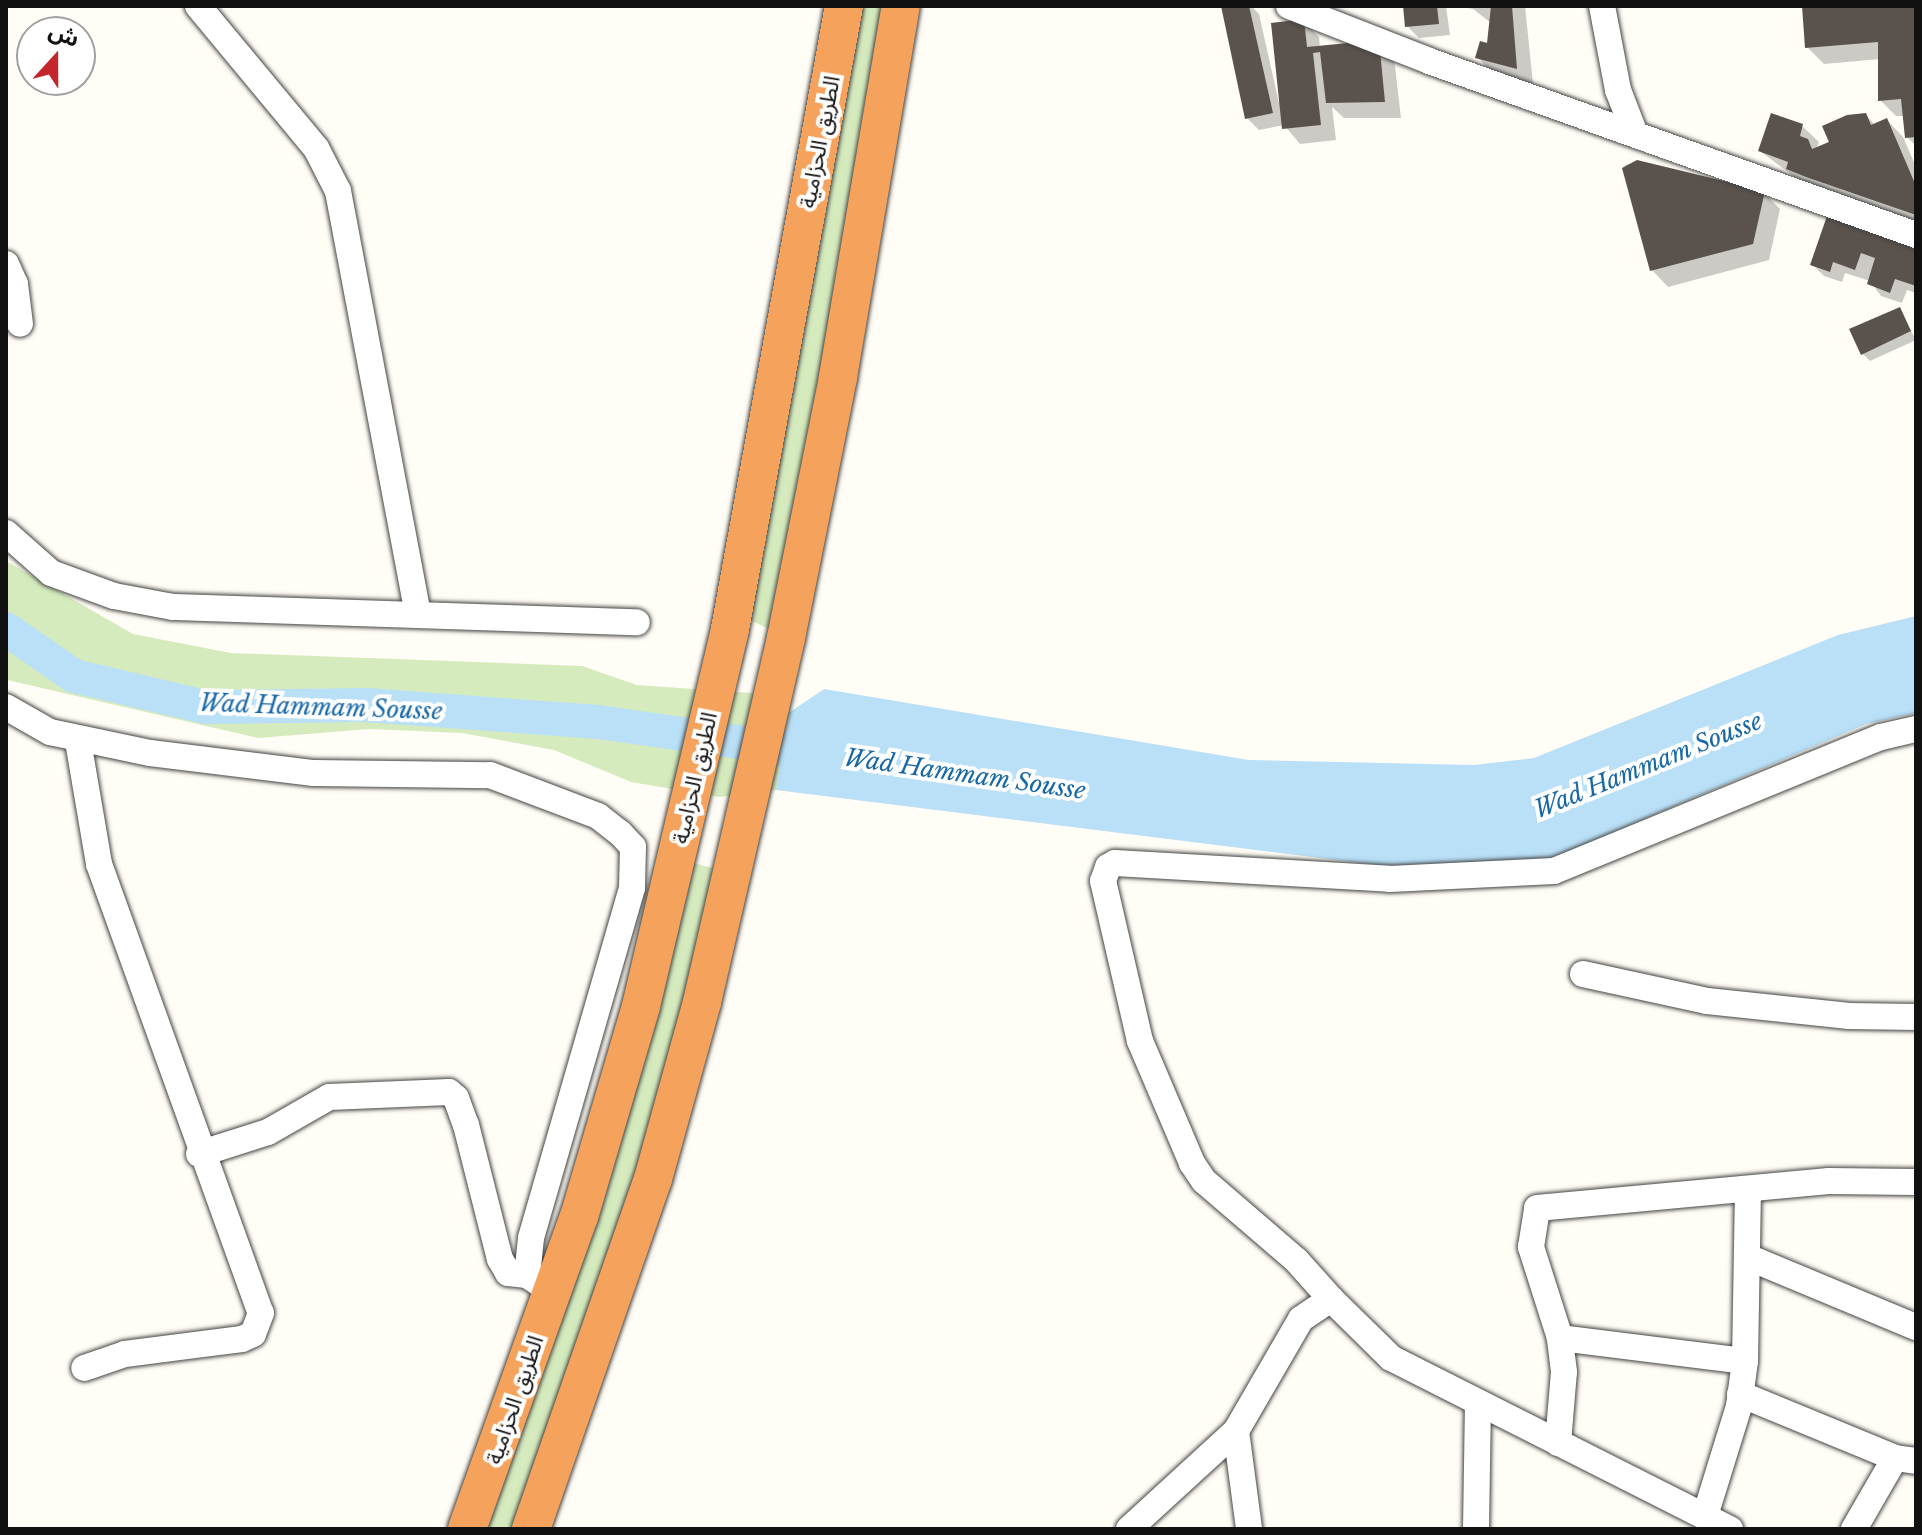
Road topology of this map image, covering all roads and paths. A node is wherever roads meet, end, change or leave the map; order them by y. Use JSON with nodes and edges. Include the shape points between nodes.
{"nodes":[{"id":1,"x":198,"y":6,"type":"edge"},
{"id":2,"x":844,"y":6,"type":"edge"},
{"id":3,"x":901,"y":6,"type":"edge"},
{"id":4,"x":1289,"y":6,"type":"edge"},
{"id":5,"x":1602,"y":6,"type":"edge"},
{"id":6,"x":1635,"y":134,"type":"junction"},
{"id":7,"x":1916,"y":235,"type":"edge"},
{"id":8,"x":6,"y":264,"type":"edge"},
{"id":9,"x":20,"y":324,"type":"dead end"},
{"id":10,"x":6,"y":533,"type":"edge"},
{"id":11,"x":418,"y":615,"type":"junction"},
{"id":12,"x":637,"y":622,"type":"dead end"},
{"id":13,"x":6,"y":707,"type":"edge"},
{"id":14,"x":1916,"y":729,"type":"edge"},
{"id":15,"x":78,"y":741,"type":"junction"},
{"id":16,"x":1583,"y":974,"type":"dead end"},
{"id":17,"x":1916,"y":1017,"type":"edge"},
{"id":18,"x":199,"y":1154,"type":"junction"},
{"id":19,"x":1916,"y":1182,"type":"edge"},
{"id":20,"x":1748,"y":1189,"type":"junction"},
{"id":21,"x":1750,"y":1258,"type":"junction"},
{"id":22,"x":540,"y":1284,"type":"junction"},
{"id":23,"x":1331,"y":1299,"type":"junction"},
{"id":24,"x":1916,"y":1327,"type":"edge"},
{"id":25,"x":1560,"y":1338,"type":"junction"},
{"id":26,"x":1745,"y":1361,"type":"junction"},
{"id":27,"x":84,"y":1368,"type":"dead end"},
{"id":28,"x":1740,"y":1394,"type":"junction"},
{"id":29,"x":1478,"y":1403,"type":"junction"},
{"id":30,"x":1236,"y":1431,"type":"junction"},
{"id":31,"x":1558,"y":1443,"type":"junction"},
{"id":32,"x":1906,"y":1460,"type":"edge"},
{"id":33,"x":1705,"y":1516,"type":"junction"},
{"id":34,"x":535,"y":1527,"type":"edge"},
{"id":35,"x":467,"y":1529,"type":"edge"},
{"id":36,"x":1129,"y":1529,"type":"edge"},
{"id":37,"x":1249,"y":1529,"type":"edge"},
{"id":38,"x":1476,"y":1529,"type":"edge"},
{"id":39,"x":1730,"y":1529,"type":"edge"},
{"id":40,"x":1854,"y":1529,"type":"edge"}],
"edges":[{"from":1,"to":11,"type":"street","via":[[316,148],[338,191]]},
{"from":2,"to":22,"type":"highway","name":"الطريق الحزامية","via":[[730,629],[677,856],[632,1035]]},
{"from":3,"to":34,"type":"highway","via":[[838,377],[734,869],[653,1179]]},
{"from":4,"to":6,"type":"street"},
{"from":5,"to":6,"type":"street","via":[[1618,90]]},
{"from":6,"to":7,"type":"street"},
{"from":8,"to":9,"type":"street","via":[[15,284]]},
{"from":10,"to":11,"type":"street","via":[[51,573],[114,596],[173,607]]},
{"from":11,"to":12,"type":"street"},
{"from":13,"to":15,"type":"street"},
{"from":14,"to":23,"type":"street","via":[[1881,737],[1554,871],[1390,879],[1115,863],[1108,867],[1103,881],[1140,1041],[1192,1163],[1204,1181],[1296,1260]]},
{"from":15,"to":18,"type":"street","via":[[99,864]]},
{"from":15,"to":22,"type":"street","via":[[314,773],[490,775],[598,816],[633,847],[632,888],[535,1223]]},
{"from":16,"to":17,"type":"street","via":[[1707,1001],[1849,1016]]},
{"from":18,"to":22,"type":"street","via":[[268,1132],[329,1097],[449,1092],[466,1125],[500,1259],[508,1273]]},
{"from":18,"to":27,"type":"street","via":[[261,1313],[253,1334],[125,1354]]},
{"from":19,"to":20,"type":"street","via":[[1829,1181]]},
{"from":20,"to":21,"type":"street"},
{"from":20,"to":25,"type":"street","via":[[1537,1208],[1531,1247]]},
{"from":21,"to":24,"type":"street"},
{"from":21,"to":26,"type":"street"},
{"from":22,"to":35,"type":"highway","name":"الطريق الحزامية"},
{"from":23,"to":29,"type":"street","via":[[1391,1358]]},
{"from":23,"to":30,"type":"street","via":[[1301,1319]]},
{"from":25,"to":26,"type":"street"},
{"from":25,"to":31,"type":"street","via":[[1564,1372]]},
{"from":26,"to":28,"type":"street"},
{"from":28,"to":32,"type":"street"},
{"from":28,"to":33,"type":"street"},
{"from":29,"to":31,"type":"street"},
{"from":29,"to":38,"type":"street"},
{"from":30,"to":36,"type":"street"},
{"from":30,"to":37,"type":"street"},
{"from":31,"to":33,"type":"street"},
{"from":32,"to":40,"type":"street"},
{"from":33,"to":39,"type":"street"}]}
